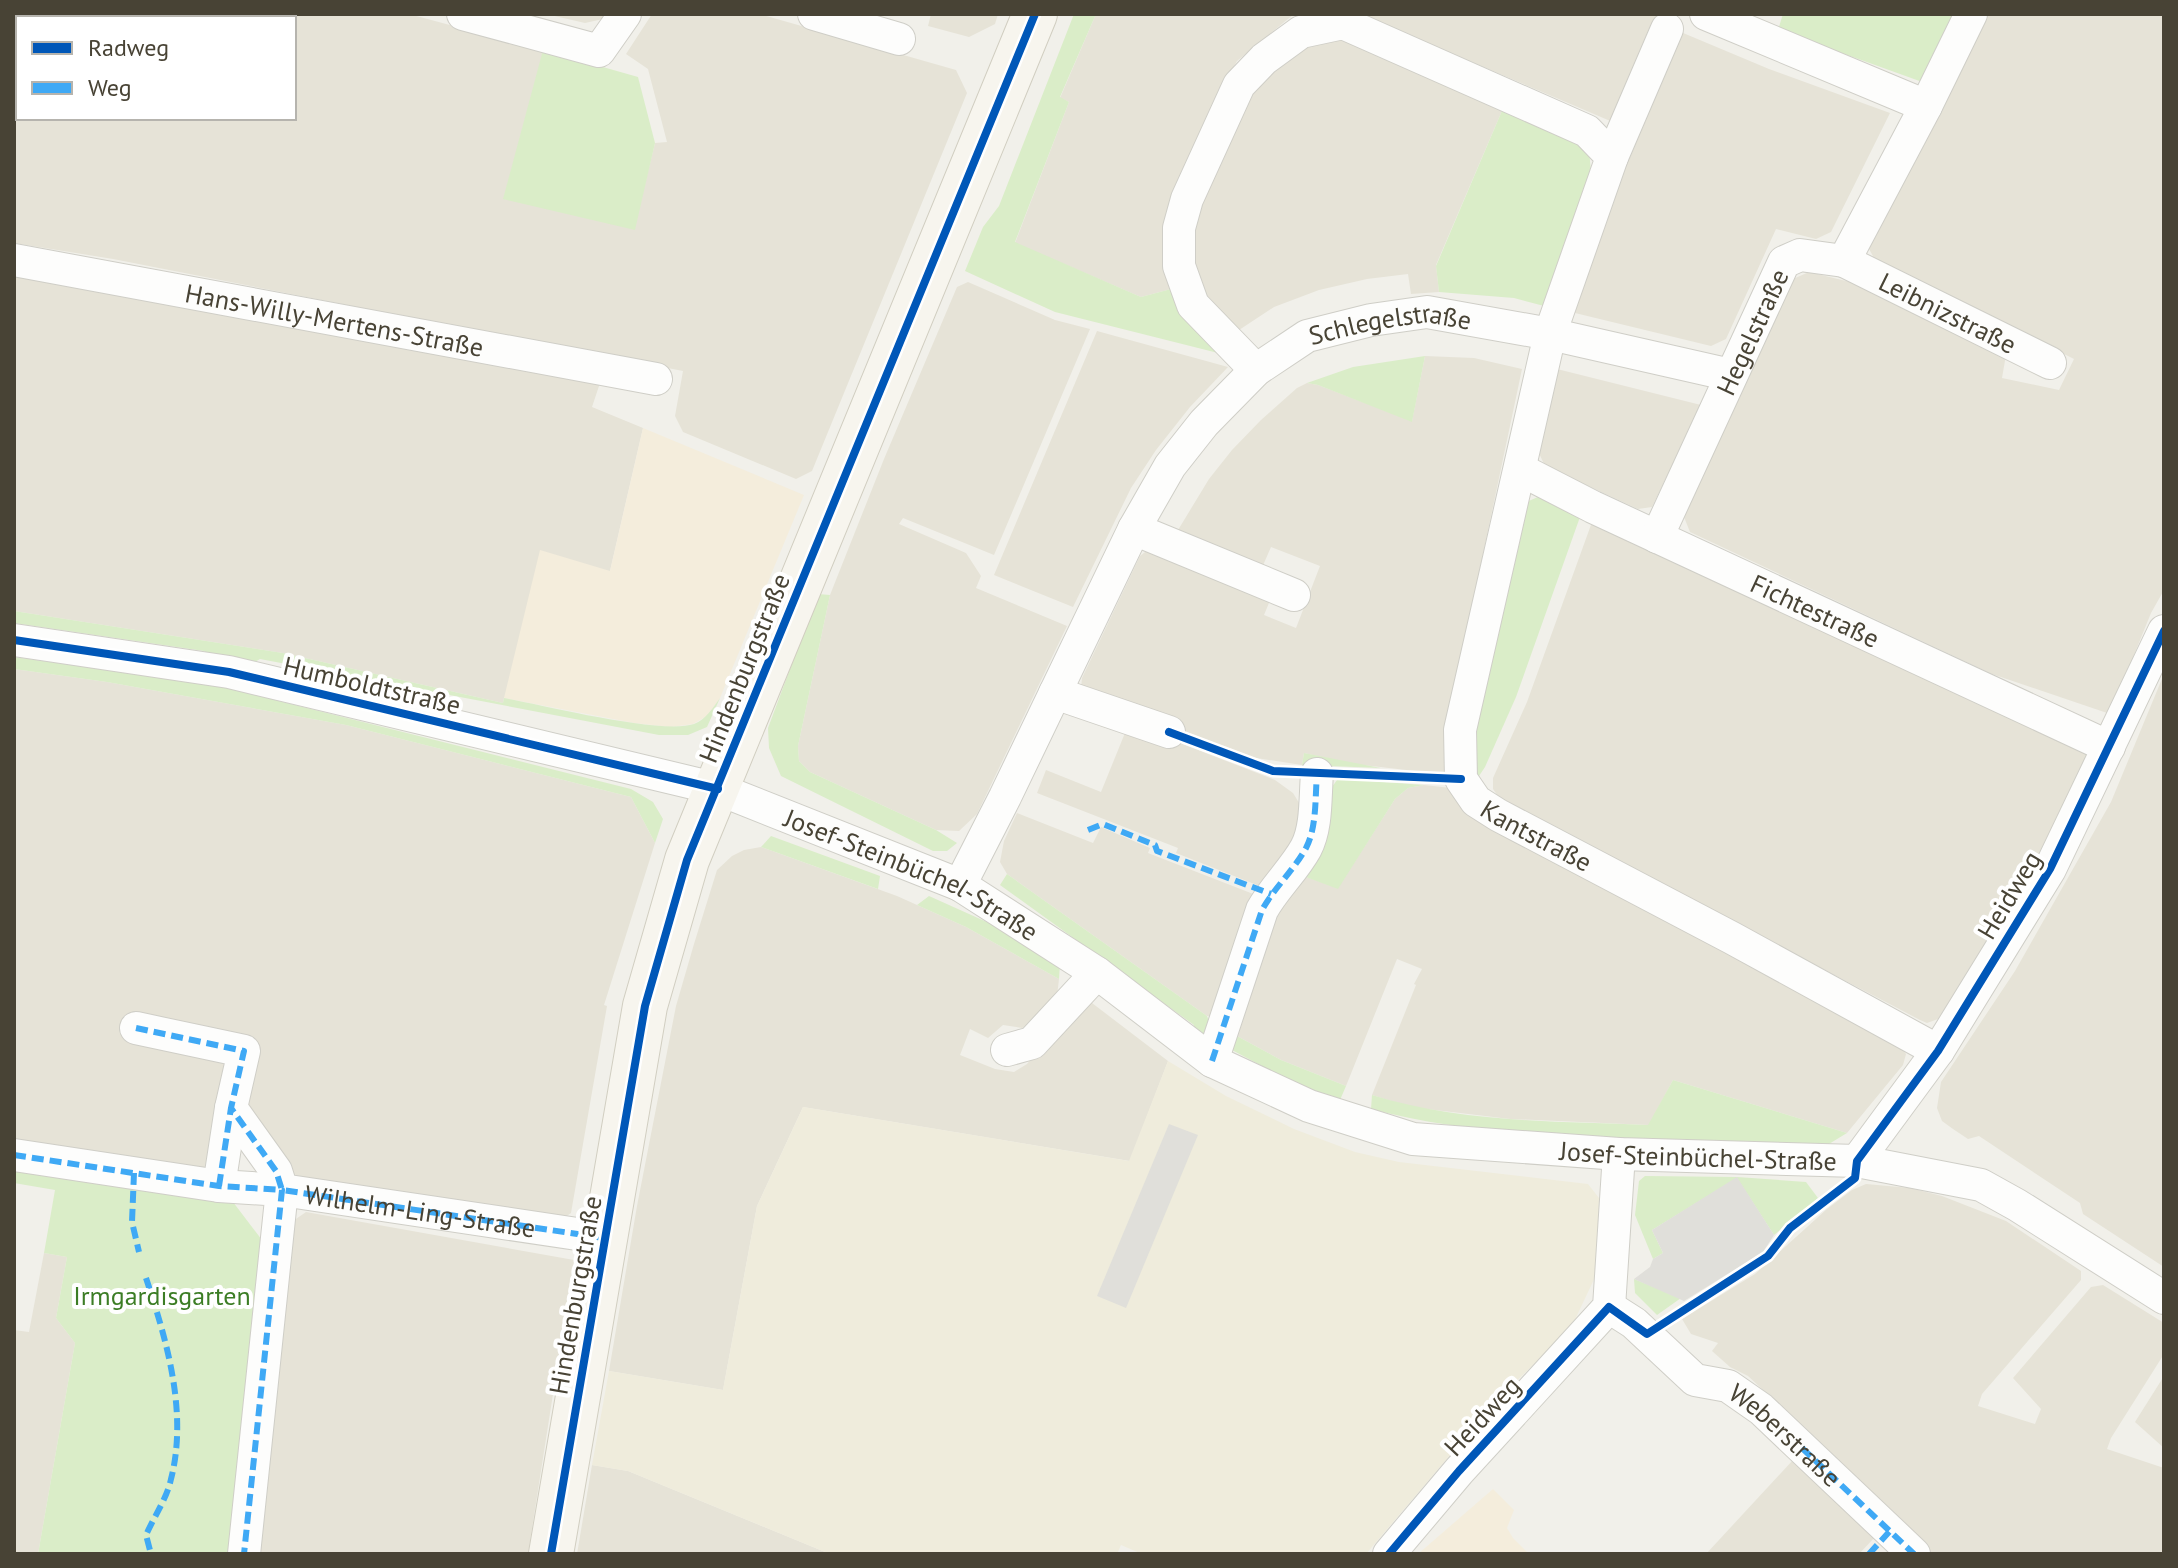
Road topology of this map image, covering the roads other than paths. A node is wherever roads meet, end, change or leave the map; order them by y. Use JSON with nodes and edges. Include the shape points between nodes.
{"nodes":[{"id":1,"x":463,"y":14,"type":"edge"},
{"id":2,"x":625,"y":14,"type":"edge"},
{"id":3,"x":814,"y":14,"type":"edge"},
{"id":4,"x":1035,"y":14,"type":"edge"},
{"id":5,"x":1706,"y":14,"type":"edge"},
{"id":6,"x":1971,"y":14,"type":"edge"},
{"id":7,"x":1667,"y":29,"type":"dead end"},
{"id":8,"x":899,"y":39,"type":"dead end"},
{"id":9,"x":1926,"y":106,"type":"junction"},
{"id":10,"x":1612,"y":157,"type":"junction"},
{"id":11,"x":14,"y":260,"type":"edge"},
{"id":12,"x":1844,"y":261,"type":"junction"},
{"id":13,"x":1550,"y":334,"type":"junction"},
{"id":14,"x":2050,"y":363,"type":"dead end"},
{"id":15,"x":1256,"y":370,"type":"junction"},
{"id":16,"x":1731,"y":375,"type":"junction"},
{"id":17,"x":656,"y":379,"type":"dead end"},
{"id":18,"x":1521,"y":470,"type":"junction"},
{"id":19,"x":1134,"y":529,"type":"junction"},
{"id":20,"x":1657,"y":537,"type":"junction"},
{"id":21,"x":1294,"y":595,"type":"dead end"},
{"id":22,"x":2164,"y":631,"type":"edge"},
{"id":23,"x":14,"y":640,"type":"edge"},
{"id":24,"x":1055,"y":693,"type":"junction"},
{"id":25,"x":1169,"y":732,"type":"dead end"},
{"id":26,"x":2109,"y":747,"type":"junction"},
{"id":27,"x":1317,"y":774,"type":"dead end"},
{"id":28,"x":718,"y":789,"type":"junction"},
{"id":29,"x":960,"y":885,"type":"junction"},
{"id":30,"x":1097,"y":973,"type":"junction"},
{"id":31,"x":136,"y":1028,"type":"dead end"},
{"id":32,"x":1007,"y":1050,"type":"dead end"},
{"id":33,"x":1938,"y":1051,"type":"junction"},
{"id":34,"x":1212,"y":1061,"type":"junction"},
{"id":35,"x":231,"y":1108,"type":"junction"},
{"id":36,"x":1619,"y":1154,"type":"junction"},
{"id":37,"x":14,"y":1155,"type":"edge"},
{"id":38,"x":1857,"y":1161,"type":"junction"},
{"id":39,"x":219,"y":1186,"type":"junction"},
{"id":40,"x":282,"y":1190,"type":"junction"},
{"id":41,"x":604,"y":1238,"type":"junction"},
{"id":42,"x":2164,"y":1298,"type":"edge"},
{"id":43,"x":1609,"y":1307,"type":"junction"},
{"id":44,"x":244,"y":1554,"type":"edge"},
{"id":45,"x":551,"y":1554,"type":"edge"},
{"id":46,"x":1389,"y":1554,"type":"edge"},
{"id":47,"x":1914,"y":1554,"type":"edge"}],
"edges":[{"from":1,"to":2,"type":"street","via":[[599,51]]},
{"from":3,"to":8,"type":"street"},
{"from":4,"to":28,"type":"main road","name":"Hindenburgstraße"},
{"from":5,"to":9,"type":"street"},
{"from":6,"to":9,"type":"street"},
{"from":7,"to":10,"type":"street","name":"Kantstraße"},
{"from":9,"to":12,"type":"street"},
{"from":10,"to":13,"type":"street","name":"Kantstraße"},
{"from":10,"to":15,"type":"street","via":[[1587,131],[1343,23],[1301,32],[1239,85],[1179,228],[1179,266],[1193,305]]},
{"from":11,"to":17,"type":"street","name":"Hans-Willy-Mertens-Straße"},
{"from":12,"to":14,"type":"street","name":"Leibnizstraße"},
{"from":12,"to":16,"type":"street","name":"Hegelstraße","via":[[1800,255],[1784,262]]},
{"from":13,"to":15,"type":"street","name":"Schlegelstraße","via":[[1427,312],[1307,336]]},
{"from":13,"to":16,"type":"street","name":"Schlegelstraße"},
{"from":13,"to":18,"type":"street","name":"Kantstraße"},
{"from":15,"to":19,"type":"street","name":"Schlegelstraße","via":[[1170,466]]},
{"from":16,"to":20,"type":"street","name":"Hegelstraße"},
{"from":18,"to":20,"type":"street","name":"Fichtestraße"},
{"from":18,"to":33,"type":"street","name":"Kantstraße","via":[[1460,730],[1461,779],[1476,801]]},
{"from":19,"to":21,"type":"street"},
{"from":19,"to":24,"type":"street","name":"Schlegelstraße"},
{"from":20,"to":26,"type":"street","name":"Fichtestraße"},
{"from":22,"to":26,"type":"street","name":"Heidweg"},
{"from":23,"to":28,"type":"street","name":"Humboldtstraße","via":[[229,672]]},
{"from":24,"to":25,"type":"street"},
{"from":24,"to":29,"type":"street","name":"Schlegelstraße"},
{"from":26,"to":33,"type":"street","name":"Heidweg","via":[[2050,869]]},
{"from":27,"to":34,"type":"street","via":[[1306,848],[1262,910]]},
{"from":28,"to":29,"type":"street","name":"Josef-Steinbüchel-Straße"},
{"from":28,"to":41,"type":"main road","name":"Hindenburgstraße","via":[[687,860],[645,1006]]},
{"from":29,"to":30,"type":"street","name":"Josef-Steinbüchel-Straße"},
{"from":30,"to":32,"type":"street","via":[[1032,1043]]},
{"from":30,"to":34,"type":"street","name":"Josef-Steinbüchel-Straße"},
{"from":31,"to":35,"type":"street","via":[[244,1051]]},
{"from":33,"to":38,"type":"street","name":"Heidweg"},
{"from":34,"to":36,"type":"street","name":"Josef-Steinbüchel-Straße","via":[[1309,1106],[1413,1139]]},
{"from":35,"to":39,"type":"street"},
{"from":35,"to":40,"type":"street","name":"Wilhelm-Ling-Straße","via":[[276,1171]]},
{"from":36,"to":38,"type":"street","name":"Josef-Steinbüchel-Straße"},
{"from":36,"to":43,"type":"street"},
{"from":37,"to":39,"type":"street","name":"Wilhelm-Ling-Straße"},
{"from":38,"to":42,"type":"street","name":"Josef-Steinbüchel-Straße","via":[[1981,1185]]},
{"from":39,"to":40,"type":"street","name":"Wilhelm-Ling-Straße"},
{"from":40,"to":41,"type":"street","name":"Wilhelm-Ling-Straße"},
{"from":40,"to":44,"type":"street"},
{"from":41,"to":45,"type":"main road","name":"Hindenburgstraße"},
{"from":43,"to":46,"type":"street","name":"Heidweg"},
{"from":43,"to":47,"type":"street","name":"Weberstraße","via":[[1695,1380],[1728,1386],[1761,1409]]}]}
